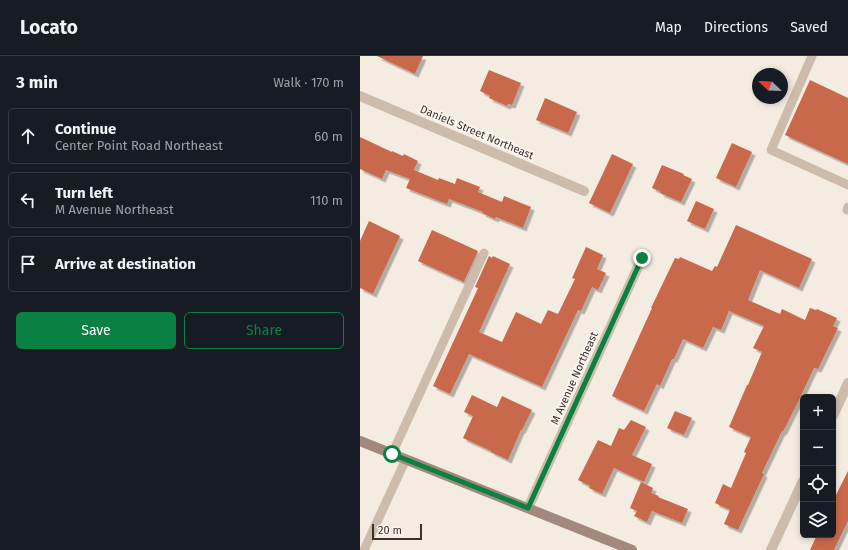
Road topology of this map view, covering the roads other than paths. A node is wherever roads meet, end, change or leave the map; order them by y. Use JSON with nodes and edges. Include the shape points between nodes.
{"nodes":[{"id":1,"x":812,"y":56,"type":"edge"},
{"id":2,"x":360,"y":96,"type":"edge"},
{"id":3,"x":848,"y":185,"type":"edge"},
{"id":4,"x":584,"y":191,"type":"dead end"},
{"id":5,"x":848,"y":207,"type":"edge"},
{"id":6,"x":848,"y":210,"type":"edge"},
{"id":7,"x":484,"y":253,"type":"dead end"},
{"id":8,"x":642,"y":258,"type":"dead end"},
{"id":9,"x":848,"y":383,"type":"edge"},
{"id":10,"x":836,"y":409,"type":"edge"},
{"id":11,"x":360,"y":441,"type":"edge"},
{"id":12,"x":392,"y":454,"type":"junction"},
{"id":13,"x":406,"y":459,"type":"junction"},
{"id":14,"x":800,"y":488,"type":"edge"},
{"id":15,"x":528,"y":508,"type":"junction"},
{"id":16,"x":364,"y":550,"type":"edge"},
{"id":17,"x":632,"y":550,"type":"edge"},
{"id":18,"x":772,"y":550,"type":"edge"}],
"edges":[{"from":1,"to":3,"type":"lane","via":[[771,150]]},
{"from":2,"to":4,"type":"street","name":"Daniels Street Northeast"},
{"from":5,"to":6,"type":"lane"},
{"from":7,"to":12,"type":"lane"},
{"from":8,"to":15,"type":"street","name":"M Avenue Northeast"},
{"from":9,"to":10,"type":"street"},
{"from":11,"to":12,"type":"main road"},
{"from":12,"to":13,"type":"main road"},
{"from":13,"to":15,"type":"main road"},
{"from":13,"to":16,"type":"lane"},
{"from":14,"to":18,"type":"street"},
{"from":15,"to":17,"type":"main road"}]}
